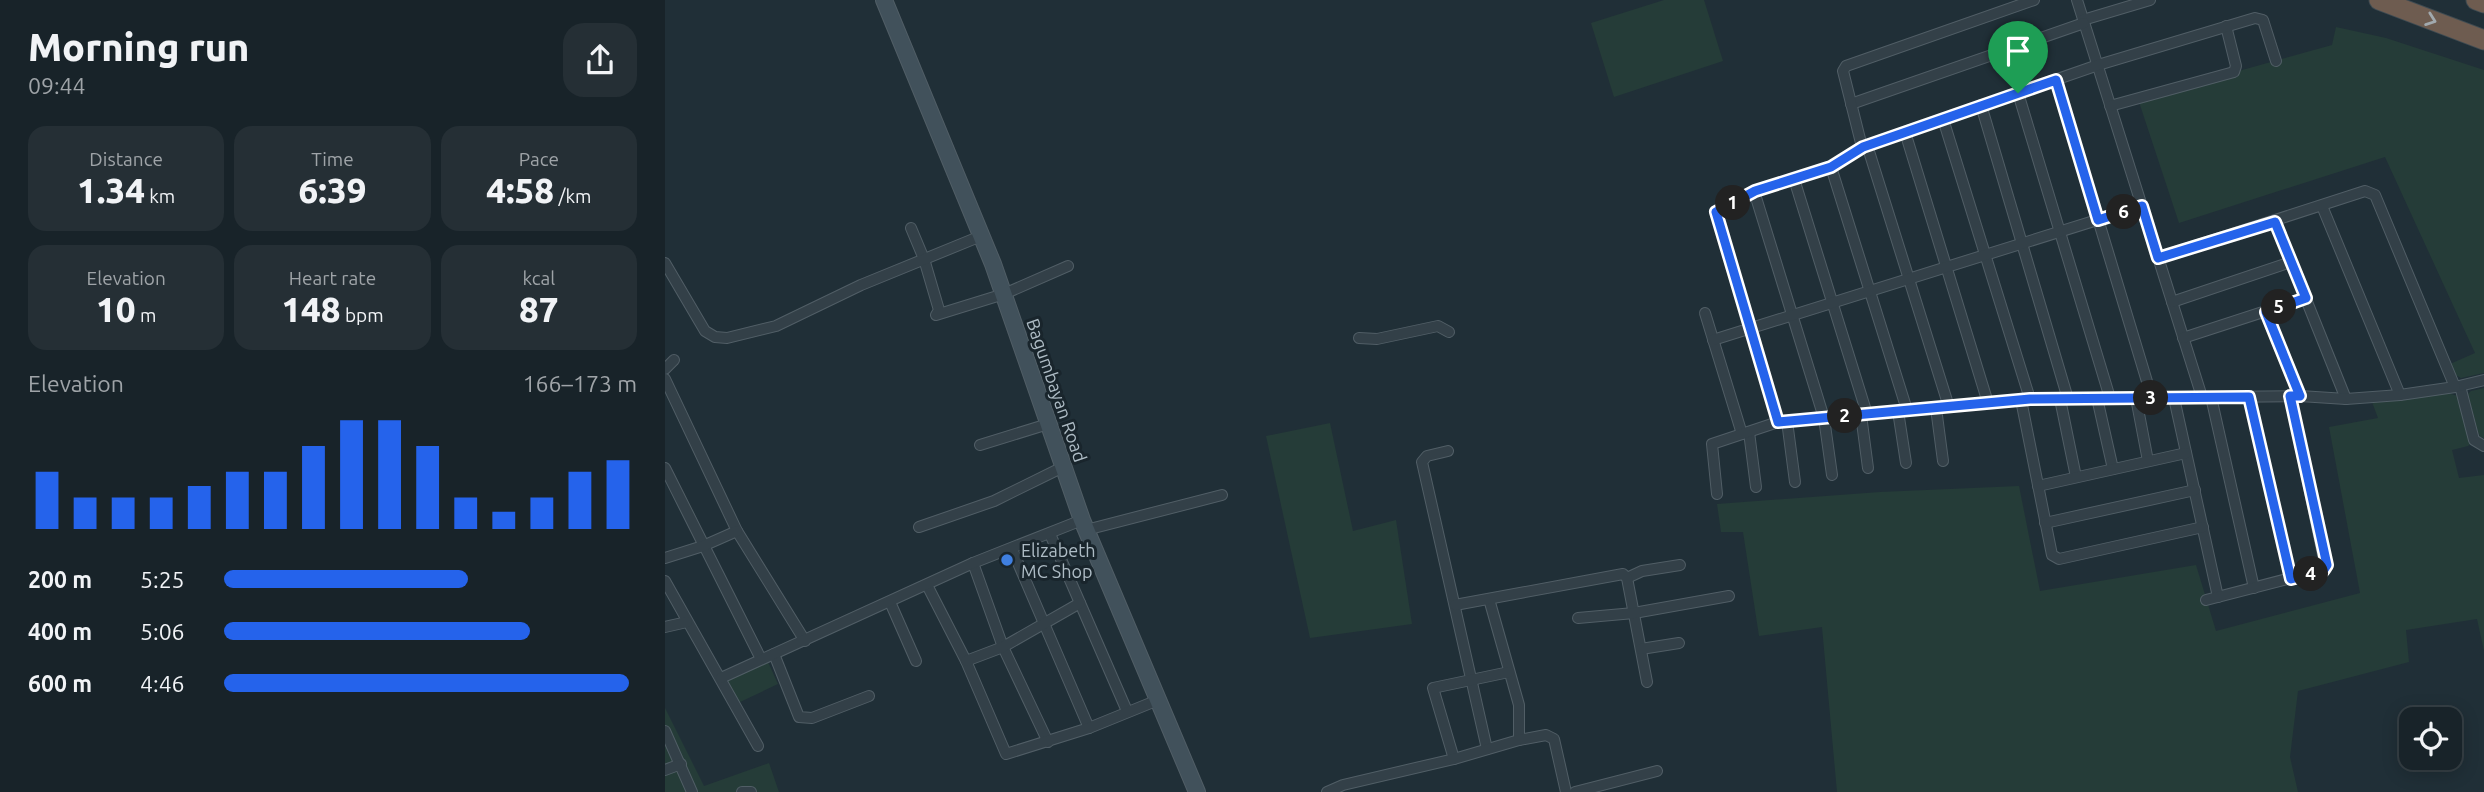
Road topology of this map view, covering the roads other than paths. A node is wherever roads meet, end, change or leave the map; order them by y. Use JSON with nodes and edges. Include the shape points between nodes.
{"nodes":[{"id":1,"x":884,"y":0,"type":"edge"},
{"id":2,"x":2034,"y":0,"type":"edge"},
{"id":3,"x":2077,"y":0,"type":"edge"},
{"id":4,"x":2150,"y":0,"type":"edge"},
{"id":5,"x":2379,"y":0,"type":"edge"},
{"id":6,"x":2476,"y":0,"type":"edge"},
{"id":7,"x":2484,"y":3,"type":"edge"},
{"id":8,"x":2084,"y":22,"type":"junction"},
{"id":9,"x":2226,"y":26,"type":"junction"},
{"id":10,"x":2484,"y":40,"type":"edge"},
{"id":11,"x":2276,"y":61,"type":"dead end"},
{"id":12,"x":2098,"y":65,"type":"junction"},
{"id":13,"x":2056,"y":80,"type":"junction"},
{"id":14,"x":2018,"y":93,"type":"junction"},
{"id":15,"x":1851,"y":104,"type":"junction"},
{"id":16,"x":1981,"y":106,"type":"junction"},
{"id":17,"x":2110,"y":106,"type":"junction"},
{"id":18,"x":1943,"y":119,"type":"junction"},
{"id":19,"x":1905,"y":132,"type":"junction"},
{"id":20,"x":1865,"y":146,"type":"junction"},
{"id":21,"x":1831,"y":167,"type":"junction"},
{"id":22,"x":1794,"y":179,"type":"junction"},
{"id":23,"x":1755,"y":191,"type":"junction"},
{"id":24,"x":2142,"y":206,"type":"junction"},
{"id":25,"x":2322,"y":206,"type":"junction"},
{"id":26,"x":2098,"y":220,"type":"junction"},
{"id":27,"x":2275,"y":222,"type":"junction"},
{"id":28,"x":911,"y":228,"type":"dead end"},
{"id":29,"x":2060,"y":232,"type":"junction"},
{"id":30,"x":981,"y":236,"type":"junction"},
{"id":31,"x":2023,"y":244,"type":"junction"},
{"id":32,"x":1985,"y":255,"type":"junction"},
{"id":33,"x":2158,"y":258,"type":"junction"},
{"id":34,"x":924,"y":259,"type":"junction"},
{"id":35,"x":2291,"y":262,"type":"junction"},
{"id":36,"x":665,"y":263,"type":"edge"},
{"id":37,"x":1068,"y":267,"type":"dead end"},
{"id":38,"x":1947,"y":267,"type":"junction"},
{"id":39,"x":1909,"y":279,"type":"junction"},
{"id":40,"x":1870,"y":291,"type":"junction"},
{"id":41,"x":1004,"y":294,"type":"junction"},
{"id":42,"x":2306,"y":298,"type":"junction"},
{"id":43,"x":2172,"y":302,"type":"junction"},
{"id":44,"x":1832,"y":303,"type":"junction"},
{"id":45,"x":2266,"y":312,"type":"junction"},
{"id":46,"x":1705,"y":313,"type":"dead end"},
{"id":47,"x":1793,"y":316,"type":"junction"},
{"id":48,"x":1750,"y":329,"type":"junction"},
{"id":49,"x":1450,"y":332,"type":"dead end"},
{"id":50,"x":1359,"y":338,"type":"dead end"},
{"id":51,"x":2183,"y":338,"type":"junction"},
{"id":52,"x":1713,"y":340,"type":"junction"},
{"id":53,"x":674,"y":360,"type":"dead end"},
{"id":54,"x":665,"y":369,"type":"edge"},
{"id":55,"x":665,"y":379,"type":"edge"},
{"id":56,"x":2484,"y":380,"type":"edge"},
{"id":57,"x":2457,"y":386,"type":"junction"},
{"id":58,"x":2400,"y":395,"type":"junction"},
{"id":59,"x":2295,"y":396,"type":"junction"},
{"id":60,"x":2174,"y":397,"type":"junction"},
{"id":61,"x":2206,"y":397,"type":"junction"},
{"id":62,"x":2249,"y":397,"type":"junction"},
{"id":63,"x":2097,"y":398,"type":"junction"},
{"id":64,"x":2110,"y":398,"type":"junction"},
{"id":65,"x":2136,"y":398,"type":"junction"},
{"id":66,"x":2152,"y":398,"type":"junction"},
{"id":67,"x":2346,"y":398,"type":"junction"},
{"id":68,"x":2026,"y":399,"type":"junction"},
{"id":69,"x":2064,"y":399,"type":"junction"},
{"id":70,"x":1989,"y":403,"type":"junction"},
{"id":71,"x":1949,"y":407,"type":"junction"},
{"id":72,"x":1936,"y":408,"type":"junction"},
{"id":73,"x":1903,"y":411,"type":"junction"},
{"id":74,"x":1864,"y":414,"type":"junction"},
{"id":75,"x":1824,"y":418,"type":"junction"},
{"id":76,"x":1782,"y":422,"type":"junction"},
{"id":77,"x":1048,"y":424,"type":"junction"},
{"id":78,"x":1745,"y":433,"type":"junction"},
{"id":79,"x":980,"y":445,"type":"dead end"},
{"id":80,"x":2484,"y":446,"type":"edge"},
{"id":81,"x":1448,"y":451,"type":"dead end"},
{"id":82,"x":2186,"y":453,"type":"junction"},
{"id":83,"x":1943,"y":461,"type":"dead end"},
{"id":84,"x":2148,"y":461,"type":"junction"},
{"id":85,"x":1906,"y":463,"type":"dead end"},
{"id":86,"x":1063,"y":467,"type":"junction"},
{"id":87,"x":665,"y":468,"type":"edge"},
{"id":88,"x":1868,"y":468,"type":"dead end"},
{"id":89,"x":2113,"y":469,"type":"junction"},
{"id":90,"x":1832,"y":475,"type":"dead end"},
{"id":91,"x":2076,"y":477,"type":"junction"},
{"id":92,"x":1795,"y":482,"type":"dead end"},
{"id":93,"x":2038,"y":486,"type":"junction"},
{"id":94,"x":1756,"y":487,"type":"dead end"},
{"id":95,"x":2195,"y":490,"type":"junction"},
{"id":96,"x":1717,"y":494,"type":"dead end"},
{"id":97,"x":1222,"y":495,"type":"dead end"},
{"id":98,"x":2045,"y":523,"type":"junction"},
{"id":99,"x":1084,"y":525,"type":"junction"},
{"id":100,"x":919,"y":527,"type":"dead end"},
{"id":101,"x":2203,"y":527,"type":"junction"},
{"id":102,"x":737,"y":531,"type":"junction"},
{"id":103,"x":1050,"y":534,"type":"junction"},
{"id":104,"x":703,"y":546,"type":"junction"},
{"id":105,"x":1012,"y":549,"type":"junction"},
{"id":106,"x":665,"y":558,"type":"edge"},
{"id":107,"x":973,"y":563,"type":"junction"},
{"id":108,"x":1681,"y":565,"type":"dead end"},
{"id":109,"x":1627,"y":578,"type":"junction"},
{"id":110,"x":2291,"y":579,"type":"junction"},
{"id":111,"x":665,"y":581,"type":"edge"},
{"id":112,"x":927,"y":585,"type":"junction"},
{"id":113,"x":2254,"y":588,"type":"junction"},
{"id":114,"x":1729,"y":596,"type":"dead end"},
{"id":115,"x":2218,"y":597,"type":"junction"},
{"id":116,"x":1489,"y":599,"type":"junction"},
{"id":117,"x":2206,"y":600,"type":"dead end"},
{"id":118,"x":890,"y":602,"type":"junction"},
{"id":119,"x":1080,"y":603,"type":"junction"},
{"id":120,"x":1455,"y":606,"type":"junction"},
{"id":121,"x":1634,"y":613,"type":"junction"},
{"id":122,"x":1578,"y":618,"type":"dead end"},
{"id":123,"x":687,"y":622,"type":"junction"},
{"id":124,"x":1044,"y":623,"type":"junction"},
{"id":125,"x":665,"y":627,"type":"edge"},
{"id":126,"x":805,"y":641,"type":"junction"},
{"id":127,"x":1679,"y":643,"type":"dead end"},
{"id":128,"x":1003,"y":647,"type":"junction"},
{"id":129,"x":1641,"y":649,"type":"junction"},
{"id":130,"x":774,"y":654,"type":"junction"},
{"id":131,"x":761,"y":659,"type":"junction"},
{"id":132,"x":916,"y":661,"type":"dead end"},
{"id":133,"x":966,"y":661,"type":"junction"},
{"id":134,"x":1509,"y":672,"type":"junction"},
{"id":135,"x":721,"y":678,"type":"junction"},
{"id":136,"x":1471,"y":680,"type":"junction"},
{"id":137,"x":1647,"y":682,"type":"dead end"},
{"id":138,"x":869,"y":696,"type":"dead end"},
{"id":139,"x":1158,"y":700,"type":"junction"},
{"id":140,"x":1127,"y":711,"type":"junction"},
{"id":141,"x":1089,"y":728,"type":"junction"},
{"id":142,"x":665,"y":731,"type":"edge"},
{"id":143,"x":1519,"y":740,"type":"junction"},
{"id":144,"x":1048,"y":742,"type":"junction"},
{"id":145,"x":758,"y":746,"type":"dead end"},
{"id":146,"x":1487,"y":749,"type":"junction"},
{"id":147,"x":1454,"y":759,"type":"junction"},
{"id":148,"x":681,"y":764,"type":"junction"},
{"id":149,"x":665,"y":770,"type":"edge"},
{"id":150,"x":1657,"y":771,"type":"dead end"},
{"id":151,"x":692,"y":792,"type":"edge"},
{"id":152,"x":742,"y":792,"type":"edge"},
{"id":153,"x":751,"y":792,"type":"edge"},
{"id":154,"x":1197,"y":792,"type":"edge"},
{"id":155,"x":1327,"y":792,"type":"edge"},
{"id":156,"x":1566,"y":792,"type":"edge"},
{"id":157,"x":1575,"y":792,"type":"edge"}],
"edges":[{"from":1,"to":30,"type":"street","name":"Bagumbayan Road"},
{"from":2,"to":15,"type":"street","via":[[1846,65],[1843,71]]},
{"from":3,"to":8,"type":"street"},
{"from":4,"to":8,"type":"street"},
{"from":5,"to":10,"type":"highway","one_way":true},
{"from":6,"to":7,"type":"highway"},
{"from":8,"to":12,"type":"street"},
{"from":8,"to":15,"type":"street"},
{"from":9,"to":11,"type":"street","via":[[2263,20]]},
{"from":9,"to":12,"type":"street"},
{"from":9,"to":17,"type":"street","via":[[2237,66],[2234,72]]},
{"from":12,"to":13,"type":"street"},
{"from":12,"to":17,"type":"street"},
{"from":13,"to":14,"type":"street"},
{"from":13,"to":26,"type":"street"},
{"from":14,"to":16,"type":"street"},
{"from":14,"to":29,"type":"street"},
{"from":15,"to":20,"type":"street"},
{"from":16,"to":18,"type":"street"},
{"from":16,"to":31,"type":"street"},
{"from":17,"to":24,"type":"street"},
{"from":18,"to":19,"type":"street"},
{"from":18,"to":32,"type":"street"},
{"from":19,"to":20,"type":"street"},
{"from":19,"to":38,"type":"street"},
{"from":20,"to":21,"type":"street"},
{"from":20,"to":39,"type":"street"},
{"from":21,"to":22,"type":"street"},
{"from":21,"to":40,"type":"street"},
{"from":22,"to":23,"type":"street"},
{"from":22,"to":44,"type":"street"},
{"from":23,"to":47,"type":"street"},
{"from":23,"to":48,"type":"street","via":[[1716,212]]},
{"from":24,"to":26,"type":"street"},
{"from":24,"to":33,"type":"street"},
{"from":25,"to":27,"type":"street"},
{"from":25,"to":57,"type":"street","via":[[2365,191],[2375,195]]},
{"from":25,"to":58,"type":"street"},
{"from":26,"to":29,"type":"street"},
{"from":26,"to":66,"type":"street"},
{"from":27,"to":33,"type":"street"},
{"from":27,"to":35,"type":"street"},
{"from":28,"to":34,"type":"street"},
{"from":29,"to":31,"type":"street"},
{"from":29,"to":64,"type":"street"},
{"from":30,"to":34,"type":"street"},
{"from":30,"to":41,"type":"street","name":"Bagumbayan Road"},
{"from":31,"to":32,"type":"street"},
{"from":31,"to":69,"type":"street"},
{"from":32,"to":38,"type":"street"},
{"from":32,"to":68,"type":"street"},
{"from":33,"to":43,"type":"street"},
{"from":34,"to":36,"type":"street","via":[[776,326],[727,338],[705,331]]},
{"from":34,"to":41,"type":"street","via":[[939,310],[936,315]]},
{"from":35,"to":42,"type":"street"},
{"from":35,"to":43,"type":"street"},
{"from":37,"to":41,"type":"street"},
{"from":38,"to":39,"type":"street"},
{"from":38,"to":70,"type":"street"},
{"from":39,"to":40,"type":"street"},
{"from":39,"to":71,"type":"street"},
{"from":40,"to":44,"type":"street"},
{"from":40,"to":73,"type":"street"},
{"from":41,"to":77,"type":"street","name":"Bagumbayan Road"},
{"from":42,"to":45,"type":"street"},
{"from":42,"to":67,"type":"street"},
{"from":43,"to":51,"type":"street"},
{"from":44,"to":47,"type":"street"},
{"from":44,"to":74,"type":"street"},
{"from":45,"to":51,"type":"street"},
{"from":45,"to":59,"type":"street"},
{"from":46,"to":52,"type":"street"},
{"from":47,"to":48,"type":"street"},
{"from":47,"to":75,"type":"street"},
{"from":48,"to":52,"type":"street"},
{"from":48,"to":76,"type":"street"},
{"from":49,"to":50,"type":"street","via":[[1439,326],[1377,339]]},
{"from":51,"to":61,"type":"street"},
{"from":52,"to":78,"type":"street"},
{"from":53,"to":54,"type":"street"},
{"from":55,"to":102,"type":"street"},
{"from":56,"to":57,"type":"street"},
{"from":57,"to":58,"type":"street"},
{"from":57,"to":80,"type":"street","via":[[2474,440]]},
{"from":58,"to":67,"type":"street"},
{"from":59,"to":62,"type":"street"},
{"from":59,"to":67,"type":"street"},
{"from":59,"to":110,"type":"street","via":[[2327,565],[2323,571]]},
{"from":60,"to":61,"type":"street"},
{"from":60,"to":66,"type":"street"},
{"from":60,"to":82,"type":"street"},
{"from":61,"to":62,"type":"street"},
{"from":61,"to":113,"type":"street"},
{"from":62,"to":110,"type":"street"},
{"from":63,"to":64,"type":"street"},
{"from":63,"to":69,"type":"street"},
{"from":63,"to":89,"type":"street"},
{"from":64,"to":65,"type":"street"},
{"from":65,"to":66,"type":"street"},
{"from":65,"to":84,"type":"street"},
{"from":68,"to":69,"type":"street"},
{"from":68,"to":70,"type":"street"},
{"from":68,"to":93,"type":"street"},
{"from":69,"to":91,"type":"street"},
{"from":70,"to":71,"type":"street"},
{"from":71,"to":72,"type":"street"},
{"from":72,"to":73,"type":"street"},
{"from":72,"to":83,"type":"street"},
{"from":73,"to":74,"type":"street"},
{"from":73,"to":85,"type":"street"},
{"from":74,"to":75,"type":"street"},
{"from":74,"to":88,"type":"street"},
{"from":75,"to":76,"type":"street"},
{"from":75,"to":90,"type":"street"},
{"from":76,"to":78,"type":"street"},
{"from":76,"to":92,"type":"street"},
{"from":77,"to":79,"type":"street"},
{"from":77,"to":86,"type":"street","name":"Bagumbayan Road"},
{"from":78,"to":94,"type":"street"},
{"from":78,"to":96,"type":"street","via":[[1712,444]]},
{"from":81,"to":120,"type":"street","via":[[1427,456],[1422,462]]},
{"from":82,"to":84,"type":"street"},
{"from":82,"to":95,"type":"street"},
{"from":84,"to":89,"type":"street"},
{"from":86,"to":99,"type":"street","name":"Bagumbayan Road"},
{"from":86,"to":100,"type":"street","via":[[994,501]]},
{"from":87,"to":104,"type":"street"},
{"from":89,"to":91,"type":"street"},
{"from":91,"to":93,"type":"street"},
{"from":93,"to":98,"type":"street"},
{"from":95,"to":98,"type":"street"},
{"from":95,"to":101,"type":"street"},
{"from":97,"to":99,"type":"street"},
{"from":98,"to":101,"type":"street","via":[[2052,555],[2059,559]]},
{"from":99,"to":103,"type":"street"},
{"from":99,"to":139,"type":"street","name":"Bagumbayan Road"},
{"from":101,"to":115,"type":"street"},
{"from":102,"to":104,"type":"street"},
{"from":102,"to":126,"type":"street"},
{"from":103,"to":105,"type":"street"},
{"from":103,"to":119,"type":"street"},
{"from":104,"to":106,"type":"street"},
{"from":104,"to":131,"type":"street"},
{"from":105,"to":107,"type":"street"},
{"from":105,"to":124,"type":"street"},
{"from":107,"to":112,"type":"street"},
{"from":107,"to":128,"type":"street"},
{"from":108,"to":109,"type":"street"},
{"from":109,"to":116,"type":"street","via":[[1623,574]]},
{"from":109,"to":121,"type":"street"},
{"from":110,"to":113,"type":"street"},
{"from":111,"to":123,"type":"street"},
{"from":112,"to":118,"type":"street"},
{"from":112,"to":133,"type":"street"},
{"from":113,"to":115,"type":"street"},
{"from":114,"to":121,"type":"street"},
{"from":115,"to":117,"type":"street"},
{"from":116,"to":120,"type":"street"},
{"from":116,"to":134,"type":"street"},
{"from":118,"to":126,"type":"street"},
{"from":118,"to":132,"type":"street"},
{"from":119,"to":124,"type":"street"},
{"from":119,"to":140,"type":"street"},
{"from":120,"to":136,"type":"street"},
{"from":121,"to":122,"type":"street"},
{"from":121,"to":129,"type":"street"},
{"from":123,"to":125,"type":"street"},
{"from":123,"to":135,"type":"street"},
{"from":124,"to":128,"type":"street"},
{"from":124,"to":141,"type":"street"},
{"from":126,"to":130,"type":"street"},
{"from":127,"to":129,"type":"street"},
{"from":128,"to":133,"type":"street"},
{"from":128,"to":144,"type":"street"},
{"from":129,"to":137,"type":"street"},
{"from":130,"to":131,"type":"street"},
{"from":130,"to":138,"type":"street","via":[[799,717],[812,718]]},
{"from":131,"to":135,"type":"street"},
{"from":133,"to":144,"type":"street","via":[[1006,754]]},
{"from":134,"to":136,"type":"street"},
{"from":134,"to":143,"type":"street","via":[[1519,705]]},
{"from":135,"to":145,"type":"street"},
{"from":136,"to":146,"type":"street"},
{"from":136,"to":147,"type":"street","via":[[1433,688]]},
{"from":139,"to":140,"type":"street"},
{"from":139,"to":154,"type":"street","name":"Bagumbayan Road"},
{"from":140,"to":141,"type":"street"},
{"from":141,"to":144,"type":"street"},
{"from":142,"to":148,"type":"street"},
{"from":143,"to":146,"type":"street"},
{"from":143,"to":156,"type":"street","via":[[1554,739]]},
{"from":146,"to":147,"type":"street"},
{"from":147,"to":155,"type":"street"},
{"from":148,"to":149,"type":"street"},
{"from":148,"to":151,"type":"street"},
{"from":150,"to":157,"type":"street"},
{"from":152,"to":153,"type":"street"}]}
